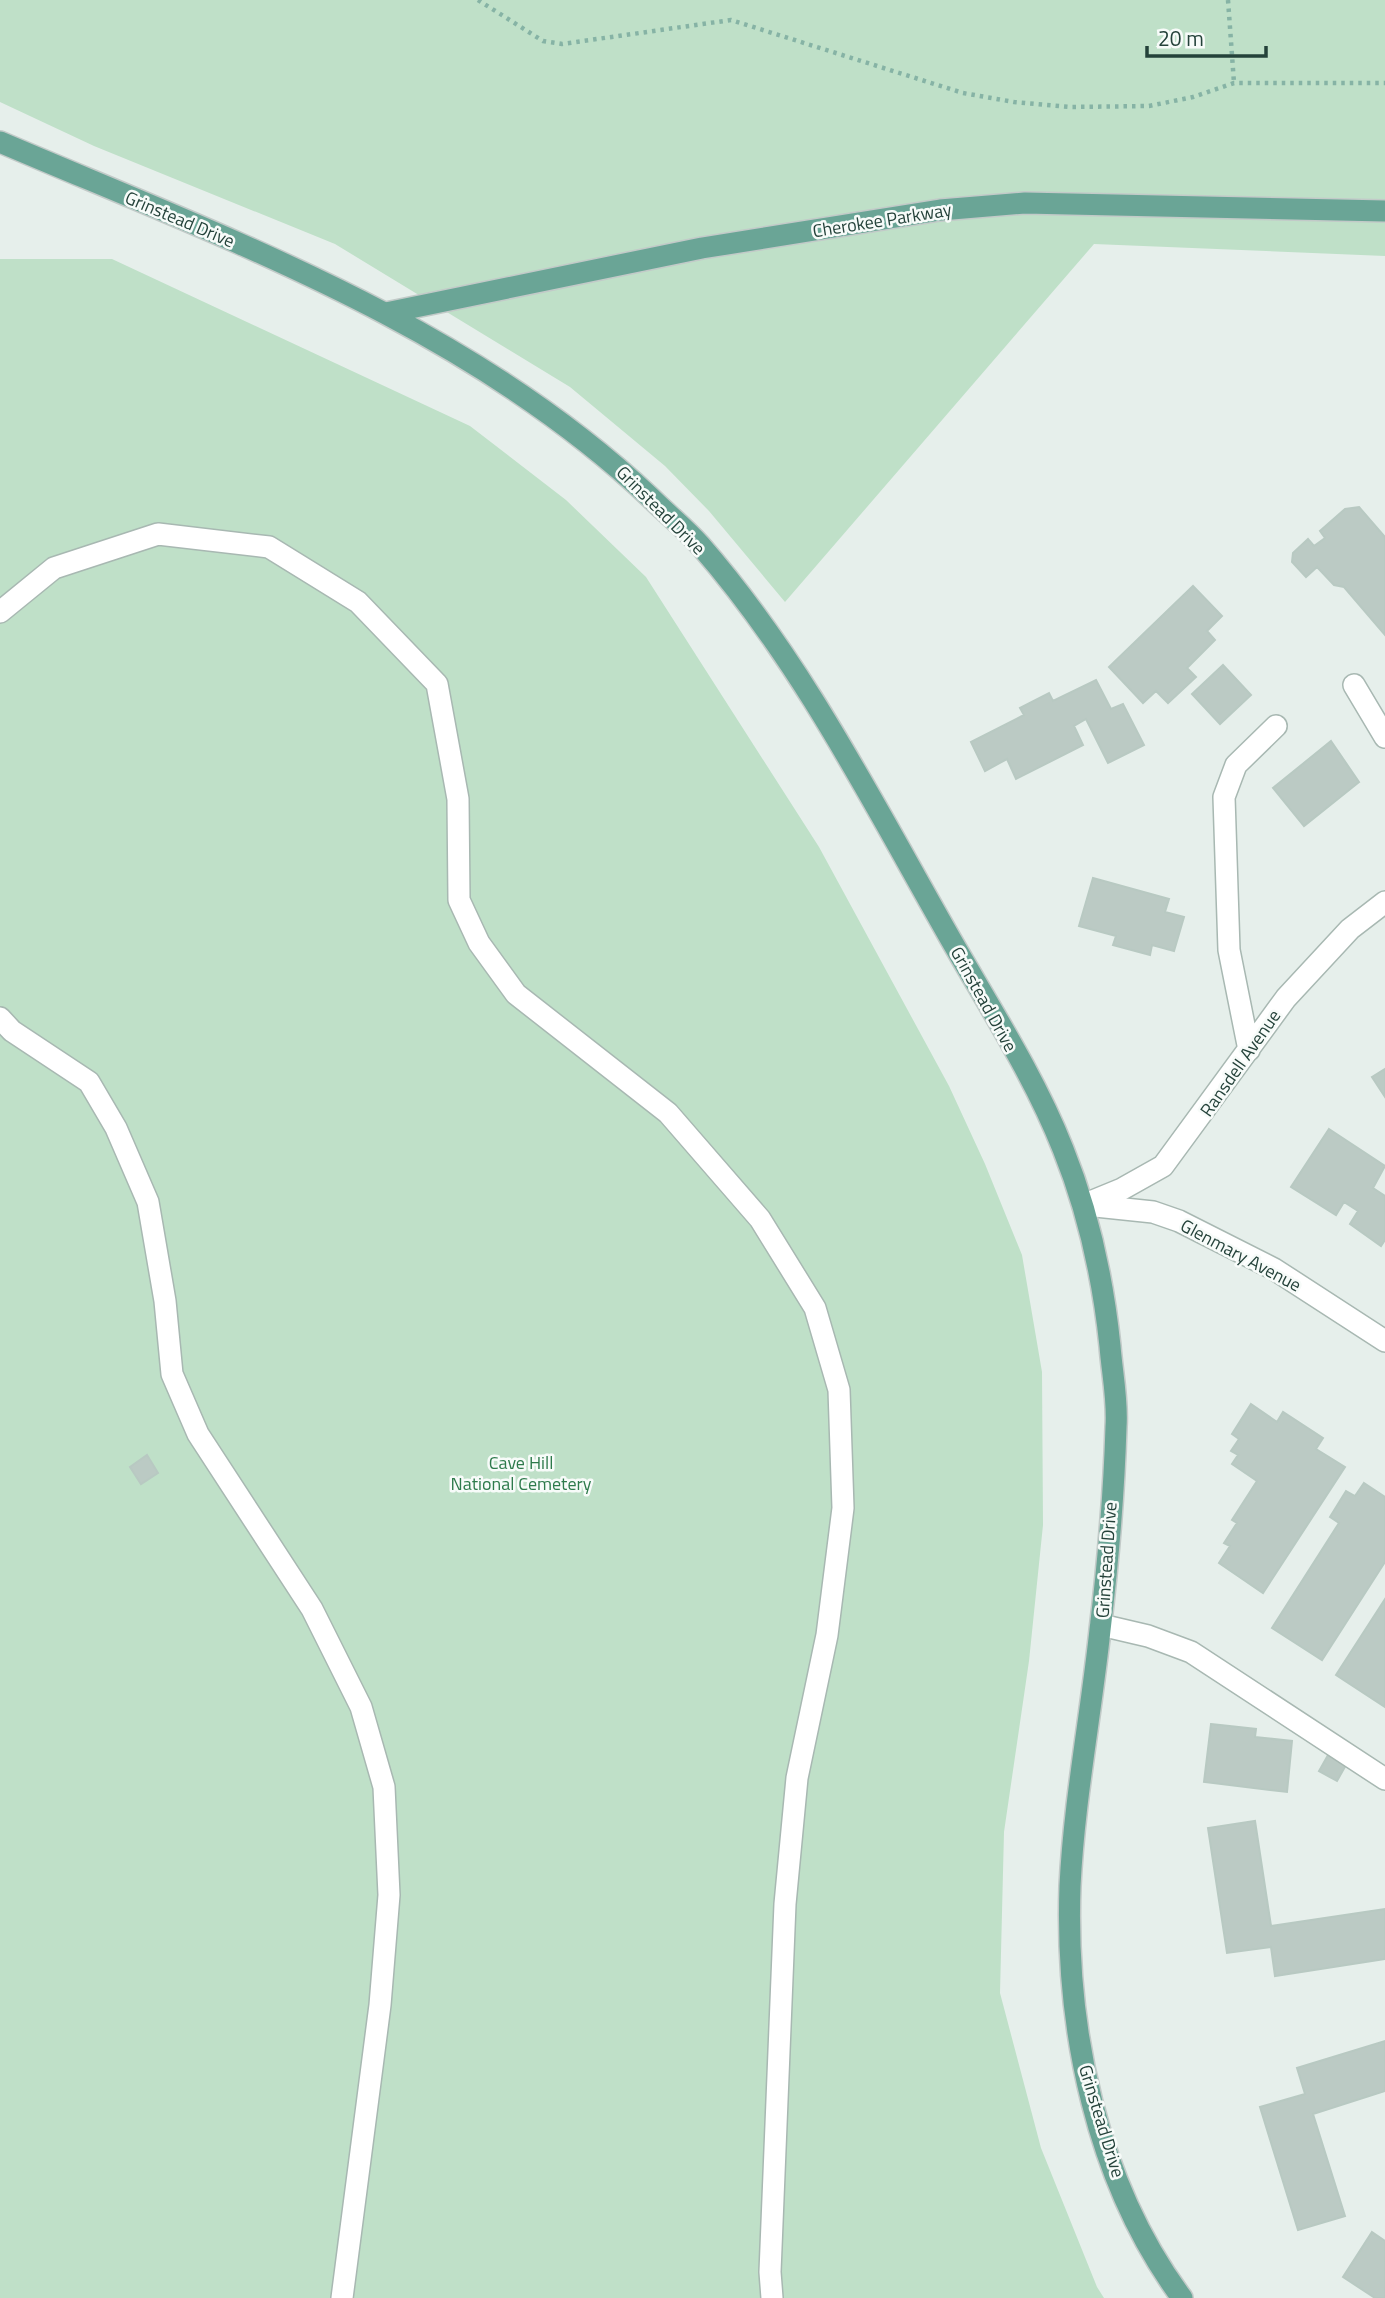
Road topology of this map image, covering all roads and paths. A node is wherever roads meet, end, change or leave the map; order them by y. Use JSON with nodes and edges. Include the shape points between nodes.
{"nodes":[{"id":1,"x":478,"y":0,"type":"edge"},
{"id":2,"x":1228,"y":0,"type":"edge"},
{"id":3,"x":1234,"y":83,"type":"junction"},
{"id":4,"x":1385,"y":83,"type":"edge"},
{"id":5,"x":0,"y":142,"type":"edge"},
{"id":6,"x":1385,"y":211,"type":"edge"},
{"id":7,"x":386,"y":313,"type":"junction"},
{"id":8,"x":0,"y":612,"type":"edge"},
{"id":9,"x":1354,"y":685,"type":"dead end"},
{"id":10,"x":1276,"y":726,"type":"dead end"},
{"id":11,"x":1385,"y":737,"type":"edge"},
{"id":12,"x":1385,"y":901,"type":"edge"},
{"id":13,"x":0,"y":1018,"type":"edge"},
{"id":14,"x":1249,"y":1050,"type":"junction"},
{"id":15,"x":1083,"y":1205,"type":"junction"},
{"id":16,"x":1385,"y":1342,"type":"edge"},
{"id":17,"x":1101,"y":1625,"type":"junction"},
{"id":18,"x":1382,"y":1771,"type":"edge"},
{"id":19,"x":342,"y":2298,"type":"edge"},
{"id":20,"x":772,"y":2298,"type":"edge"},
{"id":21,"x":1182,"y":2298,"type":"edge"}],
"edges":[{"from":1,"to":3,"type":"path","via":[[543,41],[562,44],[731,20],[903,76],[1014,102],[1149,106]]},
{"from":2,"to":3,"type":"path"},
{"from":3,"to":4,"type":"path"},
{"from":5,"to":7,"type":"main road","name":"Grinstead Drive","via":[[309,274]]},
{"from":6,"to":7,"type":"main road","name":"Cherokee Parkway","via":[[1024,203],[940,211],[702,248]]},
{"from":7,"to":15,"type":"main road","name":"Grinstead Drive","via":[[564,422],[609,458],[698,544],[785,656],[836,740],[1001,1026],[1061,1143]]},
{"from":8,"to":20,"type":"street","via":[[54,568],[158,534],[269,547],[358,603],[437,684],[458,799],[459,900],[479,943],[516,994],[668,1113],[760,1219],[815,1308],[839,1390],[843,1508],[827,1635],[797,1778],[785,1904]]},
{"from":9,"to":11,"type":"street"},
{"from":10,"to":14,"type":"street","via":[[1236,765],[1224,797],[1229,950]]},
{"from":12,"to":14,"type":"street","name":"Ransdell Avenue","via":[[1350,929],[1286,998]]},
{"from":13,"to":19,"type":"street","via":[[12,1031],[89,1082],[116,1128],[148,1202],[172,1374],[198,1434],[312,1609],[361,1707],[384,1787],[388,1909]]},
{"from":14,"to":15,"type":"street","name":"Ransdell Avenue","via":[[1163,1166]]},
{"from":15,"to":16,"type":"street","name":"Glenmary Avenue","via":[[1153,1212],[1179,1221],[1274,1269]]},
{"from":15,"to":17,"type":"main road","name":"Grinstead Drive","via":[[1101,1283],[1117,1419]]},
{"from":17,"to":18,"type":"street","via":[[1191,1652]]},
{"from":17,"to":21,"type":"main road","name":"Grinstead Drive","via":[[1070,1880],[1074,2006],[1098,2121],[1117,2177],[1143,2234]]}]}
